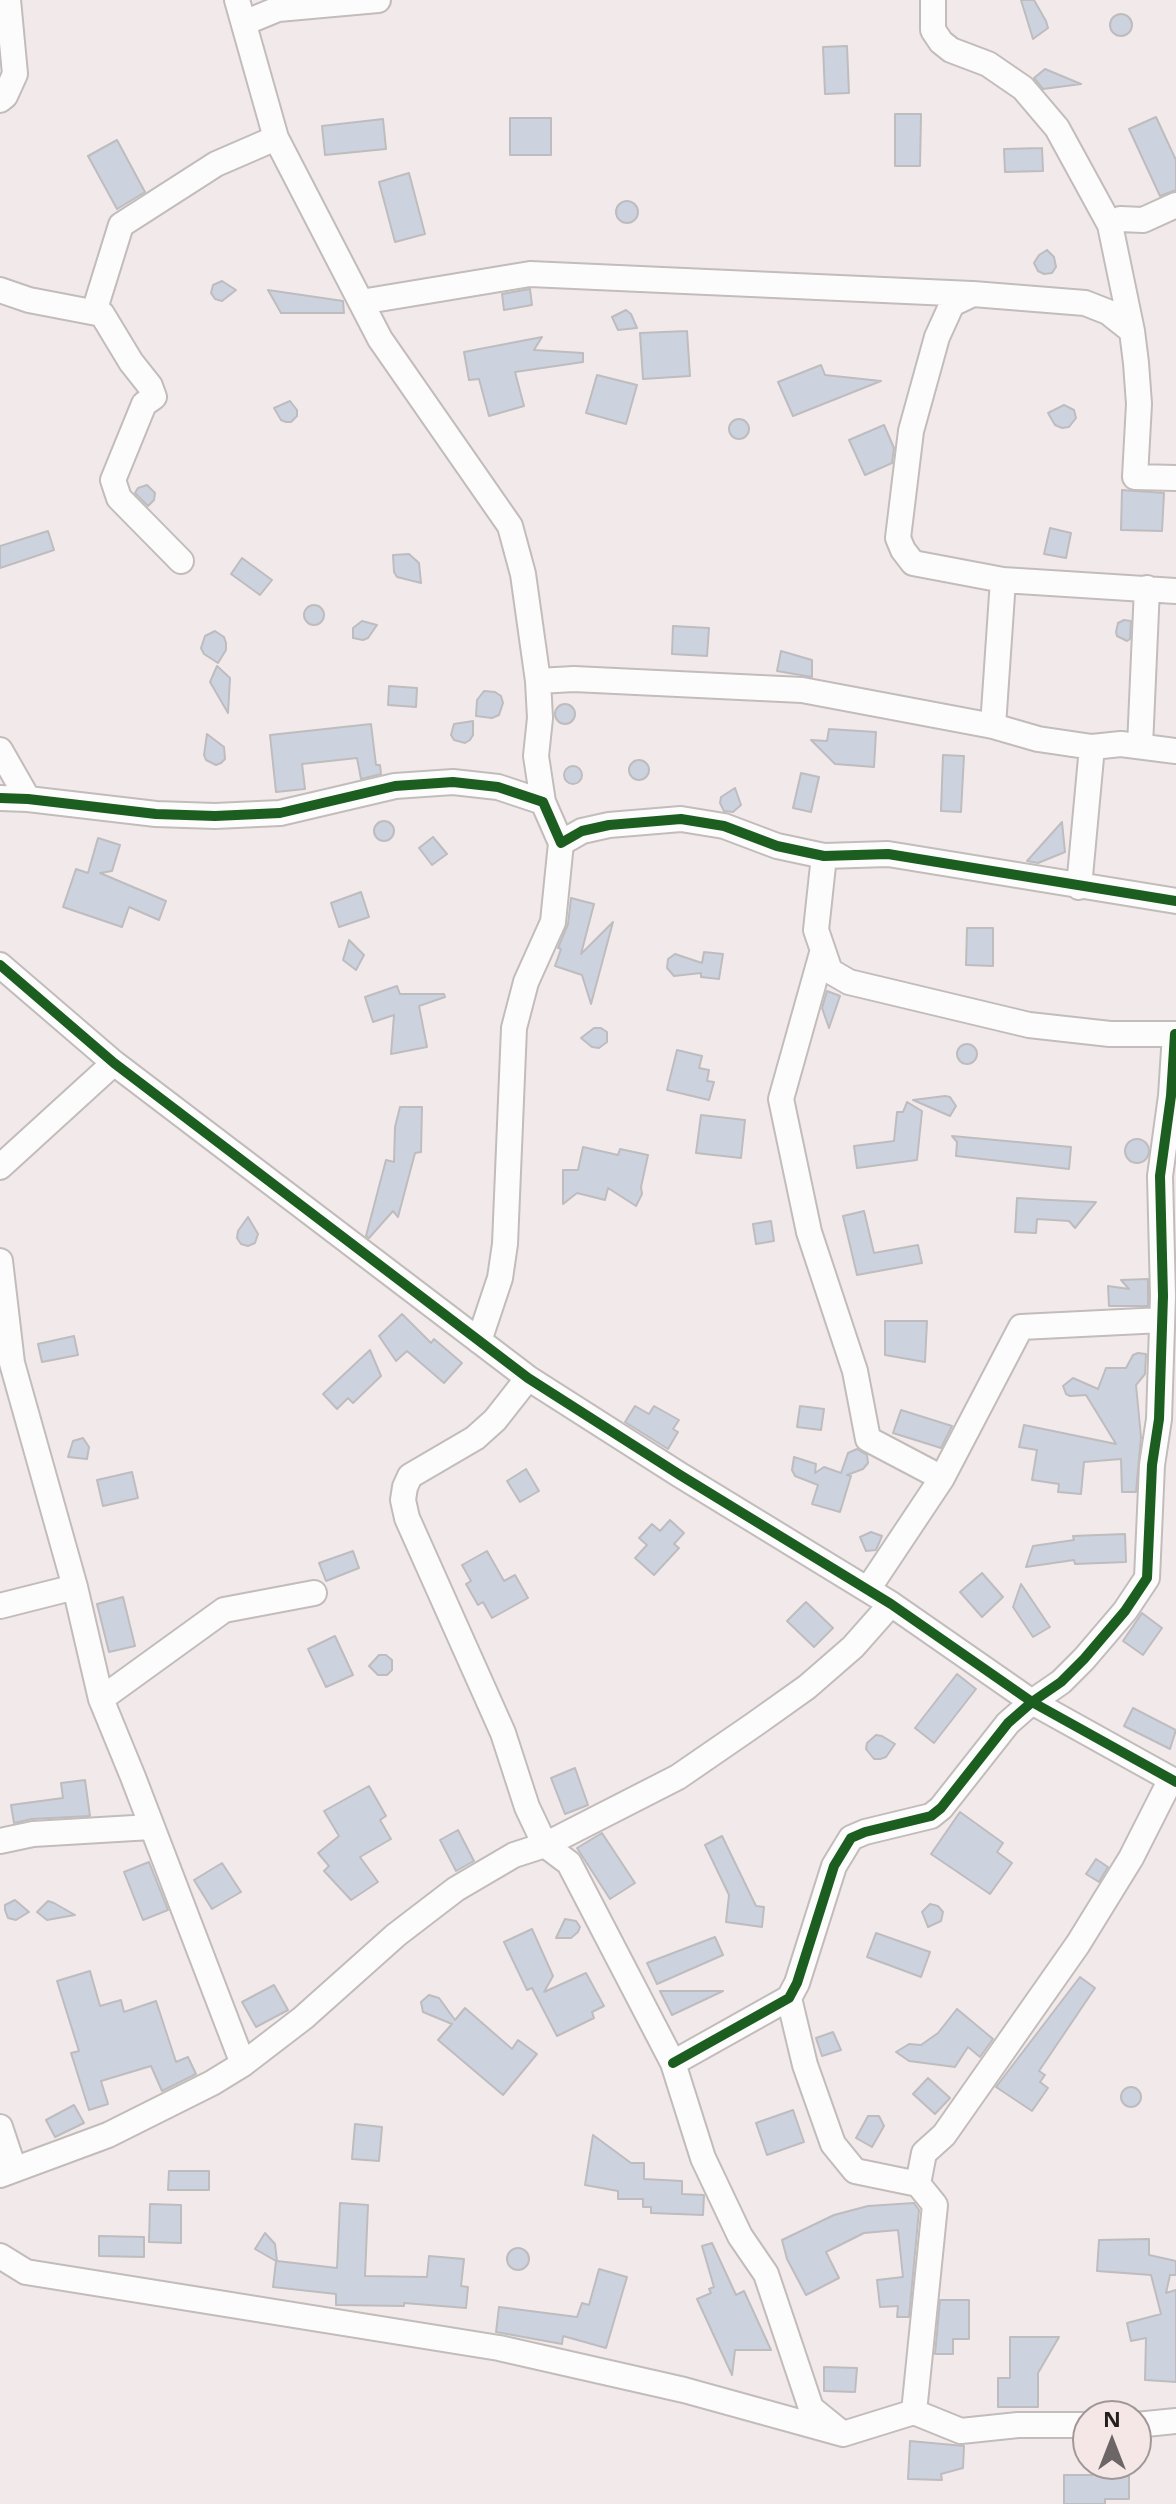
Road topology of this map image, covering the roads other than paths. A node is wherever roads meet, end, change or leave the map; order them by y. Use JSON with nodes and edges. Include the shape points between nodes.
{"nodes":[{"id":1,"x":8,"y":0,"type":"edge"},
{"id":2,"x":378,"y":0,"type":"edge"},
{"id":3,"x":933,"y":0,"type":"edge"},
{"id":4,"x":241,"y":12,"type":"edge"},
{"id":5,"x":0,"y":100,"type":"edge"},
{"id":6,"x":276,"y":138,"type":"junction"},
{"id":7,"x":1176,"y":205,"type":"edge"},
{"id":8,"x":1110,"y":225,"type":"junction"},
{"id":9,"x":0,"y":290,"type":"edge"},
{"id":10,"x":973,"y":294,"type":"junction"},
{"id":11,"x":361,"y":302,"type":"junction"},
{"id":12,"x":94,"y":312,"type":"junction"},
{"id":13,"x":1132,"y":331,"type":"junction"},
{"id":14,"x":1176,"y":478,"type":"edge"},
{"id":15,"x":181,"y":561,"type":"dead end"},
{"id":16,"x":1003,"y":580,"type":"junction"},
{"id":17,"x":1147,"y":588,"type":"junction"},
{"id":18,"x":1176,"y":590,"type":"edge"},
{"id":19,"x":538,"y":681,"type":"junction"},
{"id":20,"x":993,"y":726,"type":"junction"},
{"id":21,"x":1140,"y":746,"type":"junction"},
{"id":22,"x":1092,"y":747,"type":"junction"},
{"id":23,"x":0,"y":750,"type":"edge"},
{"id":24,"x":1176,"y":751,"type":"edge"},
{"id":25,"x":0,"y":798,"type":"edge"},
{"id":26,"x":28,"y":799,"type":"junction"},
{"id":27,"x":543,"y":802,"type":"junction"},
{"id":28,"x":561,"y":843,"type":"junction"},
{"id":29,"x":824,"y":856,"type":"junction"},
{"id":30,"x":1079,"y":887,"type":"junction"},
{"id":31,"x":1176,"y":901,"type":"edge"},
{"id":32,"x":822,"y":953,"type":"junction"},
{"id":33,"x":0,"y":965,"type":"edge"},
{"id":34,"x":1176,"y":1034,"type":"edge"},
{"id":35,"x":114,"y":1063,"type":"junction"},
{"id":36,"x":0,"y":1167,"type":"edge"},
{"id":37,"x":0,"y":1261,"type":"edge"},
{"id":38,"x":1162,"y":1320,"type":"junction"},
{"id":39,"x":479,"y":1341,"type":"junction"},
{"id":40,"x":6,"y":1361,"type":"edge"},
{"id":41,"x":528,"y":1378,"type":"junction"},
{"id":42,"x":1164,"y":1466,"type":"edge"},
{"id":43,"x":942,"y":1478,"type":"junction"},
{"id":44,"x":75,"y":1587,"type":"junction"},
{"id":45,"x":868,"y":1589,"type":"junction"},
{"id":46,"x":314,"y":1593,"type":"dead end"},
{"id":47,"x":891,"y":1604,"type":"junction"},
{"id":48,"x":0,"y":1606,"type":"edge"},
{"id":49,"x":101,"y":1699,"type":"junction"},
{"id":50,"x":1032,"y":1702,"type":"junction"},
{"id":51,"x":1173,"y":1780,"type":"edge"},
{"id":52,"x":151,"y":1827,"type":"junction"},
{"id":53,"x":0,"y":1841,"type":"edge"},
{"id":54,"x":545,"y":1845,"type":"junction"},
{"id":55,"x":789,"y":1998,"type":"junction"},
{"id":56,"x":673,"y":2063,"type":"junction"},
{"id":57,"x":243,"y":2064,"type":"junction"},
{"id":58,"x":0,"y":2127,"type":"edge"},
{"id":59,"x":7,"y":2172,"type":"edge"},
{"id":60,"x":918,"y":2184,"type":"junction"},
{"id":61,"x":0,"y":2256,"type":"edge"},
{"id":62,"x":914,"y":2412,"type":"junction"},
{"id":63,"x":1176,"y":2421,"type":"edge"},
{"id":64,"x":1152,"y":2423,"type":"edge"},
{"id":65,"x":1072,"y":2425,"type":"edge"},
{"id":66,"x":843,"y":2434,"type":"junction"}],
"edges":[{"from":1,"to":5,"type":"street","via":[[15,74]]},
{"from":2,"to":4,"type":"street"},
{"from":3,"to":8,"type":"street","via":[[933,30],[941,42],[1023,88],[1057,128]]},
{"from":4,"to":6,"type":"street"},
{"from":6,"to":11,"type":"street"},
{"from":6,"to":12,"type":"street","via":[[216,164],[121,225]]},
{"from":7,"to":8,"type":"street","via":[[1143,220],[1120,219]]},
{"from":8,"to":13,"type":"street"},
{"from":9,"to":12,"type":"street"},
{"from":10,"to":11,"type":"street","via":[[530,274]]},
{"from":10,"to":13,"type":"street","via":[[1085,303],[1108,312]]},
{"from":10,"to":16,"type":"street","via":[[952,304],[937,337],[911,431],[898,538],[913,563]]},
{"from":11,"to":19,"type":"street","via":[[380,339],[510,526],[523,574]]},
{"from":12,"to":15,"type":"street","via":[[102,314],[154,397],[144,404],[118,464],[113,480],[119,498]]},
{"from":13,"to":14,"type":"street","via":[[1139,404],[1135,477]]},
{"from":16,"to":17,"type":"street"},
{"from":16,"to":20,"type":"street"},
{"from":17,"to":18,"type":"street"},
{"from":17,"to":21,"type":"street"},
{"from":19,"to":20,"type":"street","via":[[802,690]]},
{"from":19,"to":27,"type":"street","via":[[536,756]]},
{"from":20,"to":22,"type":"street"},
{"from":21,"to":22,"type":"street"},
{"from":21,"to":24,"type":"street"},
{"from":22,"to":30,"type":"street"},
{"from":23,"to":26,"type":"street"},
{"from":25,"to":26,"type":"street"},
{"from":26,"to":27,"type":"street","via":[[215,816],[280,813],[395,786],[453,782],[498,787]]},
{"from":27,"to":28,"type":"street"},
{"from":28,"to":29,"type":"street","via":[[609,825],[681,819]]},
{"from":28,"to":39,"type":"street","via":[[553,922],[526,982],[514,1028],[505,1244]]},
{"from":29,"to":30,"type":"street","via":[[888,854]]},
{"from":29,"to":32,"type":"street","via":[[816,930]]},
{"from":30,"to":31,"type":"street"},
{"from":32,"to":34,"type":"street","via":[[830,971],[849,982],[1029,1025],[1110,1034]]},
{"from":32,"to":43,"type":"street","via":[[781,1099],[809,1232],[855,1371],[868,1439]]},
{"from":33,"to":35,"type":"street"},
{"from":34,"to":38,"type":"street","via":[[1160,1176]]},
{"from":35,"to":36,"type":"street"},
{"from":35,"to":39,"type":"street"},
{"from":37,"to":40,"type":"street"},
{"from":38,"to":42,"type":"street","via":[[1159,1419]]},
{"from":38,"to":43,"type":"street","via":[[1021,1327]]},
{"from":39,"to":41,"type":"street"},
{"from":40,"to":44,"type":"street"},
{"from":41,"to":45,"type":"street"},
{"from":41,"to":54,"type":"street","via":[[475,1438],[410,1476],[403,1500]]},
{"from":42,"to":50,"type":"street","via":[[1147,1578],[1084,1659]]},
{"from":43,"to":45,"type":"street"},
{"from":44,"to":48,"type":"street"},
{"from":44,"to":49,"type":"street"},
{"from":45,"to":47,"type":"street"},
{"from":46,"to":49,"type":"street","via":[[224,1610]]},
{"from":47,"to":50,"type":"street"},
{"from":47,"to":54,"type":"street","via":[[853,1647],[755,1724],[678,1777]]},
{"from":49,"to":52,"type":"street"},
{"from":50,"to":51,"type":"street"},
{"from":50,"to":55,"type":"street","via":[[1008,1723],[931,1816],[851,1838],[834,1866]]},
{"from":51,"to":60,"type":"street","via":[[1078,1944],[944,2135],[924,2153]]},
{"from":52,"to":53,"type":"street"},
{"from":52,"to":57,"type":"street"},
{"from":54,"to":56,"type":"street","via":[[569,1863]]},
{"from":54,"to":57,"type":"street","via":[[514,1855],[456,1889]]},
{"from":55,"to":56,"type":"street"},
{"from":55,"to":60,"type":"street","via":[[805,2065],[833,2144],[855,2171]]},
{"from":56,"to":66,"type":"street","via":[[703,2158],[740,2236],[766,2274],[811,2408]]},
{"from":57,"to":59,"type":"street","via":[[108,2135]]},
{"from":58,"to":59,"type":"street"},
{"from":60,"to":62,"type":"street","via":[[935,2205]]},
{"from":61,"to":66,"type":"street","via":[[26,2272],[499,2348],[684,2390]]},
{"from":62,"to":65,"type":"street","via":[[961,2431]]},
{"from":62,"to":66,"type":"street"},
{"from":63,"to":64,"type":"street"}]}
